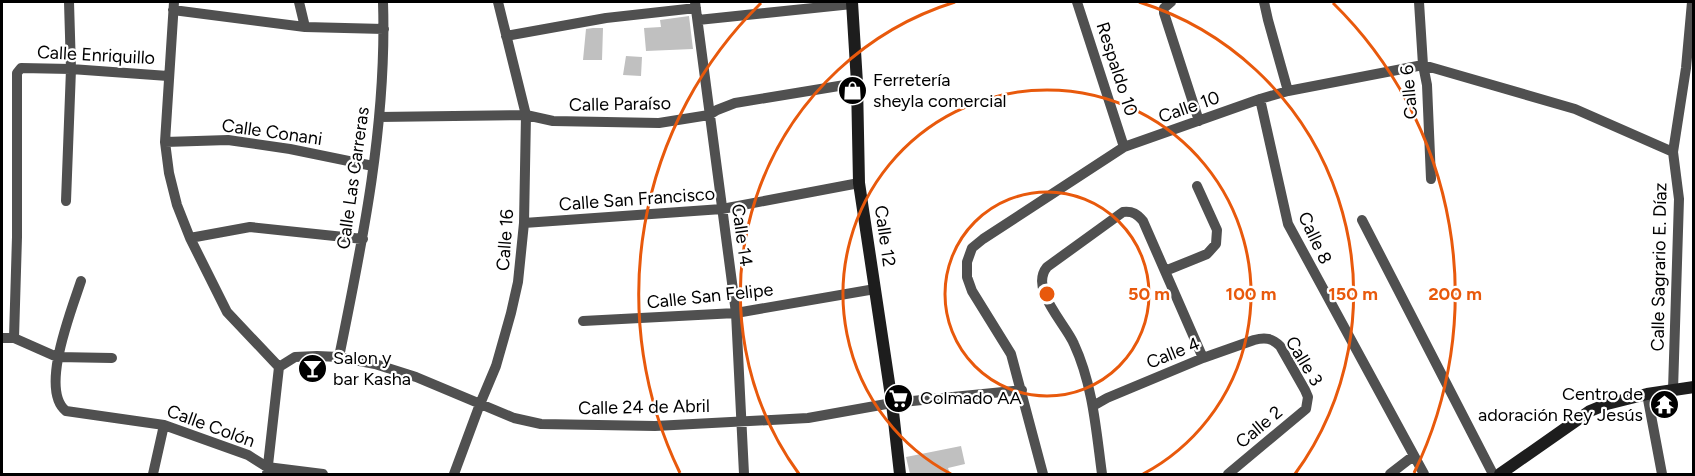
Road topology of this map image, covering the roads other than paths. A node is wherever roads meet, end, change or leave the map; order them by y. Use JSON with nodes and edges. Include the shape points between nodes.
{"nodes":[{"id":1,"x":69,"y":2,"type":"edge"},
{"id":2,"x":299,"y":2,"type":"edge"},
{"id":3,"x":383,"y":2,"type":"edge"},
{"id":4,"x":498,"y":2,"type":"edge"},
{"id":5,"x":1077,"y":2,"type":"edge"},
{"id":6,"x":1171,"y":2,"type":"edge"},
{"id":7,"x":1264,"y":2,"type":"edge"},
{"id":8,"x":1419,"y":2,"type":"edge"},
{"id":9,"x":1692,"y":2,"type":"edge"},
{"id":10,"x":852,"y":3,"type":"edge"},
{"id":11,"x":695,"y":5,"type":"edge"},
{"id":12,"x":173,"y":6,"type":"edge"},
{"id":13,"x":698,"y":20,"type":"junction"},
{"id":14,"x":305,"y":27,"type":"junction"},
{"id":15,"x":384,"y":29,"type":"junction"},
{"id":16,"x":506,"y":36,"type":"junction"},
{"id":17,"x":1423,"y":65,"type":"junction"},
{"id":18,"x":1690,"y":68,"type":"edge"},
{"id":19,"x":71,"y":69,"type":"junction"},
{"id":20,"x":168,"y":76,"type":"junction"},
{"id":21,"x":857,"y":84,"type":"junction"},
{"id":22,"x":1288,"y":91,"type":"junction"},
{"id":23,"x":1260,"y":99,"type":"junction"},
{"id":24,"x":526,"y":115,"type":"junction"},
{"id":25,"x":709,"y":116,"type":"junction"},
{"id":26,"x":379,"y":117,"type":"junction"},
{"id":27,"x":1199,"y":121,"type":"junction"},
{"id":28,"x":165,"y":142,"type":"junction"},
{"id":29,"x":1124,"y":147,"type":"junction"},
{"id":30,"x":1673,"y":152,"type":"junction"},
{"id":31,"x":373,"y":166,"type":"junction"},
{"id":32,"x":1431,"y":179,"type":"dead end"},
{"id":33,"x":859,"y":183,"type":"junction"},
{"id":34,"x":1197,"y":186,"type":"dead end"},
{"id":35,"x":66,"y":201,"type":"dead end"},
{"id":36,"x":722,"y":209,"type":"junction"},
{"id":37,"x":1362,"y":220,"type":"dead end"},
{"id":38,"x":524,"y":224,"type":"junction"},
{"id":39,"x":190,"y":238,"type":"junction"},
{"id":40,"x":363,"y":239,"type":"junction"},
{"id":41,"x":1166,"y":271,"type":"junction"},
{"id":42,"x":81,"y":281,"type":"dead end"},
{"id":43,"x":875,"y":289,"type":"junction"},
{"id":44,"x":736,"y":313,"type":"junction"},
{"id":45,"x":583,"y":321,"type":"dead end"},
{"id":46,"x":2,"y":338,"type":"edge"},
{"id":47,"x":14,"y":338,"type":"junction"},
{"id":48,"x":1269,"y":339,"type":"joint"},
{"id":49,"x":57,"y":357,"type":"junction"},
{"id":50,"x":339,"y":357,"type":"junction"},
{"id":51,"x":112,"y":358,"type":"dead end"},
{"id":52,"x":1203,"y":358,"type":"junction"},
{"id":53,"x":279,"y":367,"type":"junction"},
{"id":54,"x":1694,"y":387,"type":"edge"},
{"id":55,"x":1022,"y":390,"type":"junction"},
{"id":56,"x":1673,"y":390,"type":"junction"},
{"id":57,"x":1647,"y":394,"type":"junction"},
{"id":58,"x":892,"y":403,"type":"junction"},
{"id":59,"x":1308,"y":403,"type":"joint"},
{"id":60,"x":480,"y":404,"type":"junction"},
{"id":61,"x":1093,"y":406,"type":"junction"},
{"id":62,"x":741,"y":421,"type":"junction"},
{"id":63,"x":164,"y":425,"type":"junction"},
{"id":64,"x":1412,"y":457,"type":"junction"},
{"id":65,"x":267,"y":470,"type":"edge"},
{"id":66,"x":153,"y":474,"type":"edge"},
{"id":67,"x":323,"y":474,"type":"edge"},
{"id":68,"x":454,"y":474,"type":"edge"},
{"id":69,"x":744,"y":474,"type":"edge"},
{"id":70,"x":900,"y":474,"type":"edge"},
{"id":71,"x":1043,"y":474,"type":"edge"},
{"id":72,"x":1102,"y":474,"type":"edge"},
{"id":73,"x":1228,"y":474,"type":"edge"},
{"id":74,"x":1390,"y":474,"type":"edge"},
{"id":75,"x":1424,"y":474,"type":"edge"},
{"id":76,"x":1493,"y":474,"type":"edge"},
{"id":77,"x":1500,"y":474,"type":"edge"},
{"id":78,"x":1662,"y":474,"type":"edge"}],
"edges":[{"from":1,"to":19,"type":"street"},
{"from":2,"to":14,"type":"street"},
{"from":3,"to":15,"type":"street","name":"Calle Las Carreras"},
{"from":4,"to":16,"type":"street","name":"Calle 16"},
{"from":5,"to":29,"type":"street","name":"Respaldo 10"},
{"from":6,"to":27,"type":"street","via":[[1164,13]]},
{"from":7,"to":22,"type":"street"},
{"from":8,"to":17,"type":"street","name":"Calle 6"},
{"from":9,"to":18,"type":"street","name":"Calle Sagrario E. Díaz"},
{"from":10,"to":13,"type":"street"},
{"from":10,"to":21,"type":"main road","name":"Calle 12"},
{"from":11,"to":13,"type":"street","name":"Calle 14"},
{"from":11,"to":16,"type":"street"},
{"from":12,"to":14,"type":"street"},
{"from":12,"to":20,"type":"street"},
{"from":13,"to":25,"type":"street","name":"Calle 14"},
{"from":14,"to":15,"type":"street"},
{"from":15,"to":26,"type":"street","name":"Calle Las Carreras"},
{"from":16,"to":24,"type":"street","name":"Calle 16"},
{"from":17,"to":22,"type":"street","name":"Calle 10"},
{"from":17,"to":30,"type":"street","name":"Calle 10","via":[[1575,109]]},
{"from":17,"to":32,"type":"street","name":"Calle 6"},
{"from":18,"to":30,"type":"street","name":"Calle Sagrario E. Díaz"},
{"from":19,"to":20,"type":"street","name":"Calle Enriquillo"},
{"from":19,"to":35,"type":"street"},
{"from":19,"to":47,"type":"street","name":"Calle Enriquillo","via":[[21,68],[16,73]]},
{"from":20,"to":28,"type":"street"},
{"from":21,"to":25,"type":"street","name":"Calle Paraíso","via":[[735,103]]},
{"from":21,"to":33,"type":"main road","name":"Calle 12"},
{"from":22,"to":23,"type":"street","name":"Calle 10"},
{"from":23,"to":27,"type":"street","name":"Calle 10"},
{"from":23,"to":64,"type":"street","name":"Calle 8","via":[[1288,224]]},
{"from":24,"to":25,"type":"street","name":"Calle Paraíso","via":[[584,123],[659,123]]},
{"from":24,"to":26,"type":"street","name":"Calle Paraíso"},
{"from":24,"to":38,"type":"street","name":"Calle 16"},
{"from":25,"to":36,"type":"street","name":"Calle 14"},
{"from":26,"to":31,"type":"street","name":"Calle Las Carreras"},
{"from":27,"to":29,"type":"street","name":"Calle 10"},
{"from":28,"to":31,"type":"street","name":"Calle Conani","via":[[228,140],[290,148]]},
{"from":28,"to":39,"type":"street","via":[[177,206]]},
{"from":29,"to":55,"type":"street","name":"Calle 10","via":[[972,248],[967,277],[1011,354]]},
{"from":30,"to":56,"type":"street","name":"Calle Sagrario E. Díaz","via":[[1679,199]]},
{"from":31,"to":40,"type":"street","name":"Calle Las Carreras"},
{"from":33,"to":36,"type":"street","name":"Calle San Francisco"},
{"from":33,"to":43,"type":"main road","name":"Calle 12"},
{"from":34,"to":41,"type":"street","via":[[1217,230],[1216,244],[1207,254]]},
{"from":36,"to":38,"type":"street","name":"Calle San Francisco"},
{"from":36,"to":44,"type":"street","name":"Calle 14"},
{"from":37,"to":76,"type":"street"},
{"from":38,"to":60,"type":"street","name":"Calle 16","via":[[511,314]]},
{"from":39,"to":40,"type":"street","via":[[250,227]]},
{"from":39,"to":53,"type":"street","via":[[227,312]]},
{"from":40,"to":50,"type":"street","name":"Calle Las Carreras"},
{"from":41,"to":52,"type":"street"},
{"from":41,"to":61,"type":"street","via":[[1143,221],[1130,211],[1117,216],[1042,273],[1044,293],[1074,343]]},
{"from":42,"to":49,"type":"street"},
{"from":43,"to":44,"type":"street","name":"Calle San Felipe"},
{"from":43,"to":58,"type":"main road","name":"Calle 12"},
{"from":44,"to":45,"type":"street","name":"Calle San Felipe"},
{"from":44,"to":62,"type":"street","name":"Calle 14"},
{"from":46,"to":47,"type":"street"},
{"from":47,"to":49,"type":"street"},
{"from":48,"to":52,"type":"street","name":"Calle 4","via":[[1254,340]]},
{"from":48,"to":59,"type":"street","name":"Calle 3","via":[[1280,346],[1305,390]]},
{"from":49,"to":51,"type":"street"},
{"from":49,"to":63,"type":"street","name":"Calle Colón","via":[[57,399],[66,411]]},
{"from":50,"to":53,"type":"street","name":"Calle 24 de Abril","via":[[295,357]]},
{"from":50,"to":60,"type":"street","name":"Calle 24 de Abril","via":[[416,377]]},
{"from":52,"to":61,"type":"street","name":"Calle 4"},
{"from":53,"to":65,"type":"street"},
{"from":54,"to":56,"type":"main road"},
{"from":55,"to":58,"type":"street","name":"Calle 24 de Abril"},
{"from":55,"to":71,"type":"street","name":"Calle 10"},
{"from":56,"to":57,"type":"main road"},
{"from":57,"to":77,"type":"main road","via":[[1590,411]]},
{"from":57,"to":78,"type":"street"},
{"from":58,"to":62,"type":"street","name":"Calle 24 de Abril","via":[[808,418]]},
{"from":58,"to":70,"type":"main road","name":"Calle 12"},
{"from":59,"to":73,"type":"street","name":"Calle 2"},
{"from":60,"to":62,"type":"street","name":"Calle 24 de Abril","via":[[541,424],[656,426]]},
{"from":60,"to":68,"type":"street","name":"Calle 16"},
{"from":61,"to":72,"type":"street"},
{"from":62,"to":69,"type":"street","name":"Calle 14"},
{"from":63,"to":65,"type":"street","name":"Calle Colón","via":[[248,455]]},
{"from":63,"to":66,"type":"street"},
{"from":64,"to":74,"type":"street"},
{"from":64,"to":75,"type":"street","name":"Calle 8"},
{"from":65,"to":67,"type":"street","name":"Calle Colón"}]}
